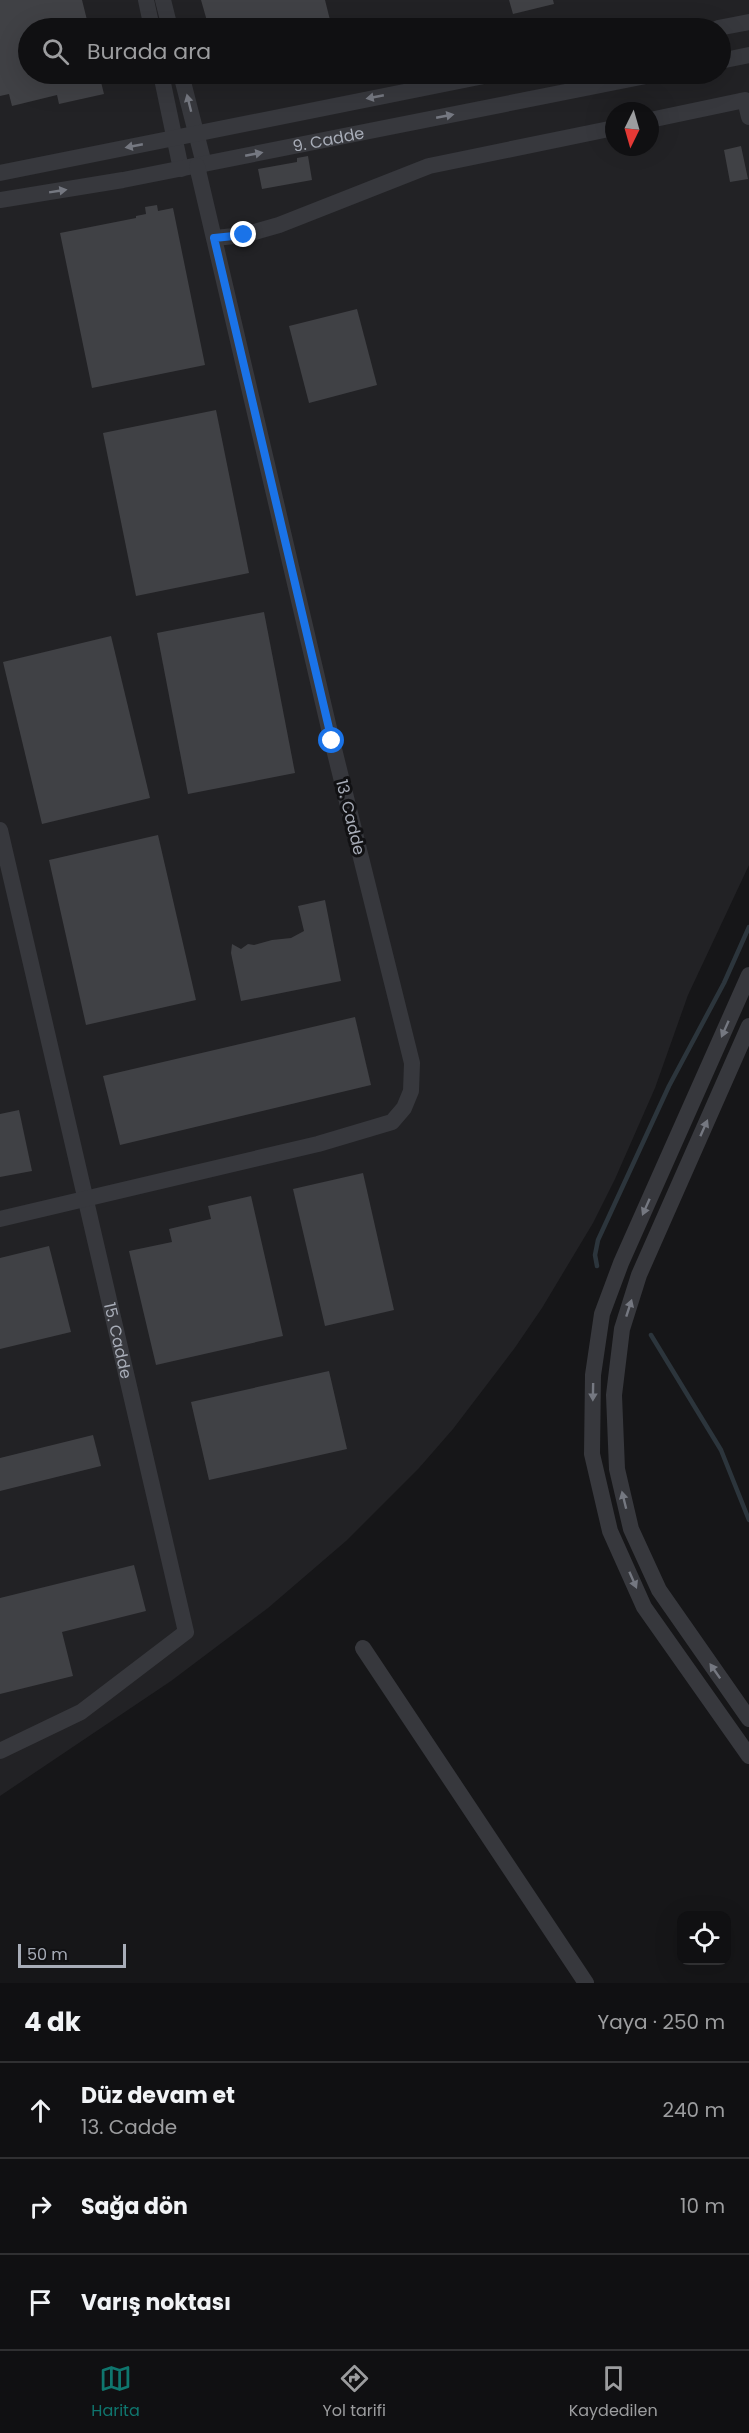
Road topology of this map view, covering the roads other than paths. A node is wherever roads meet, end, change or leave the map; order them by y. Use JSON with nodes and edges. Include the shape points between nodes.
{"nodes":[{"id":1,"x":146,"y":0,"type":"edge"},
{"id":2,"x":163,"y":0,"type":"edge"},
{"id":3,"x":150,"y":18,"type":"edge"},
{"id":4,"x":168,"y":18,"type":"edge"},
{"id":5,"x":749,"y":22,"type":"edge"},
{"id":6,"x":731,"y":25,"type":"edge"},
{"id":7,"x":749,"y":55,"type":"edge"},
{"id":8,"x":731,"y":58,"type":"edge"},
{"id":9,"x":163,"y":84,"type":"edge"},
{"id":10,"x":184,"y":84,"type":"edge"},
{"id":11,"x":443,"y":84,"type":"edge"},
{"id":12,"x":606,"y":84,"type":"edge"},
{"id":13,"x":749,"y":117,"type":"edge"},
{"id":14,"x":659,"y":118,"type":"edge"},
{"id":15,"x":605,"y":130,"type":"edge"},
{"id":16,"x":196,"y":133,"type":"junction"},
{"id":17,"x":174,"y":138,"type":"junction"},
{"id":18,"x":194,"y":166,"type":"junction"},
{"id":19,"x":0,"y":173,"type":"edge"},
{"id":20,"x":0,"y":200,"type":"edge"},
{"id":21,"x":214,"y":238,"type":"junction"},
{"id":22,"x":0,"y":830,"type":"edge"},
{"id":23,"x":749,"y":975,"type":"edge"},
{"id":24,"x":749,"y":1026,"type":"edge"},
{"id":25,"x":87,"y":1198,"type":"junction"},
{"id":26,"x":0,"y":1219,"type":"edge"},
{"id":27,"x":363,"y":1648,"type":"dead end"},
{"id":28,"x":749,"y":1719,"type":"edge"},
{"id":29,"x":0,"y":1751,"type":"edge"},
{"id":30,"x":749,"y":1756,"type":"edge"},
{"id":31,"x":586,"y":1983,"type":"edge"}],
"edges":[{"from":1,"to":3,"type":"street"},
{"from":2,"to":4,"type":"street"},
{"from":5,"to":6,"type":"street"},
{"from":7,"to":8,"type":"street"},
{"from":9,"to":17,"type":"street"},
{"from":16,"to":10,"type":"street","one_way":true},
{"from":11,"to":16,"type":"street","name":"9. Cadde","one_way":true},
{"from":18,"to":12,"type":"street","name":"9. Cadde","one_way":true},
{"from":13,"to":14,"type":"street","via":[[745,100]]},
{"from":15,"to":21,"type":"street","via":[[429,166],[279,225]]},
{"from":16,"to":17,"type":"street","name":"9. Cadde"},
{"from":16,"to":18,"type":"street"},
{"from":17,"to":18,"type":"street"},
{"from":17,"to":19,"type":"street","name":"9. Cadde","one_way":true},
{"from":20,"to":18,"type":"street","name":"9. Cadde","one_way":true},
{"from":18,"to":21,"type":"street","name":"13. Cadde"},
{"from":21,"to":25,"type":"street","name":"13. Cadde","via":[[412,1064],[413,1082],[404,1108],[392,1122],[318,1144]]},
{"from":22,"to":25,"type":"street","name":"15. Cadde"},
{"from":23,"to":30,"type":"street","one_way":true,"via":[[602,1314],[593,1375],[592,1454],[610,1531],[645,1607]]},
{"from":28,"to":24,"type":"street","one_way":true,"via":[[659,1590],[631,1529],[617,1469],[614,1395],[622,1329],[639,1275]]},
{"from":25,"to":26,"type":"street","name":"13. Cadde"},
{"from":25,"to":29,"type":"street","name":"15. Cadde","via":[[186,1632],[81,1712]]},
{"from":27,"to":31,"type":"street"}]}
